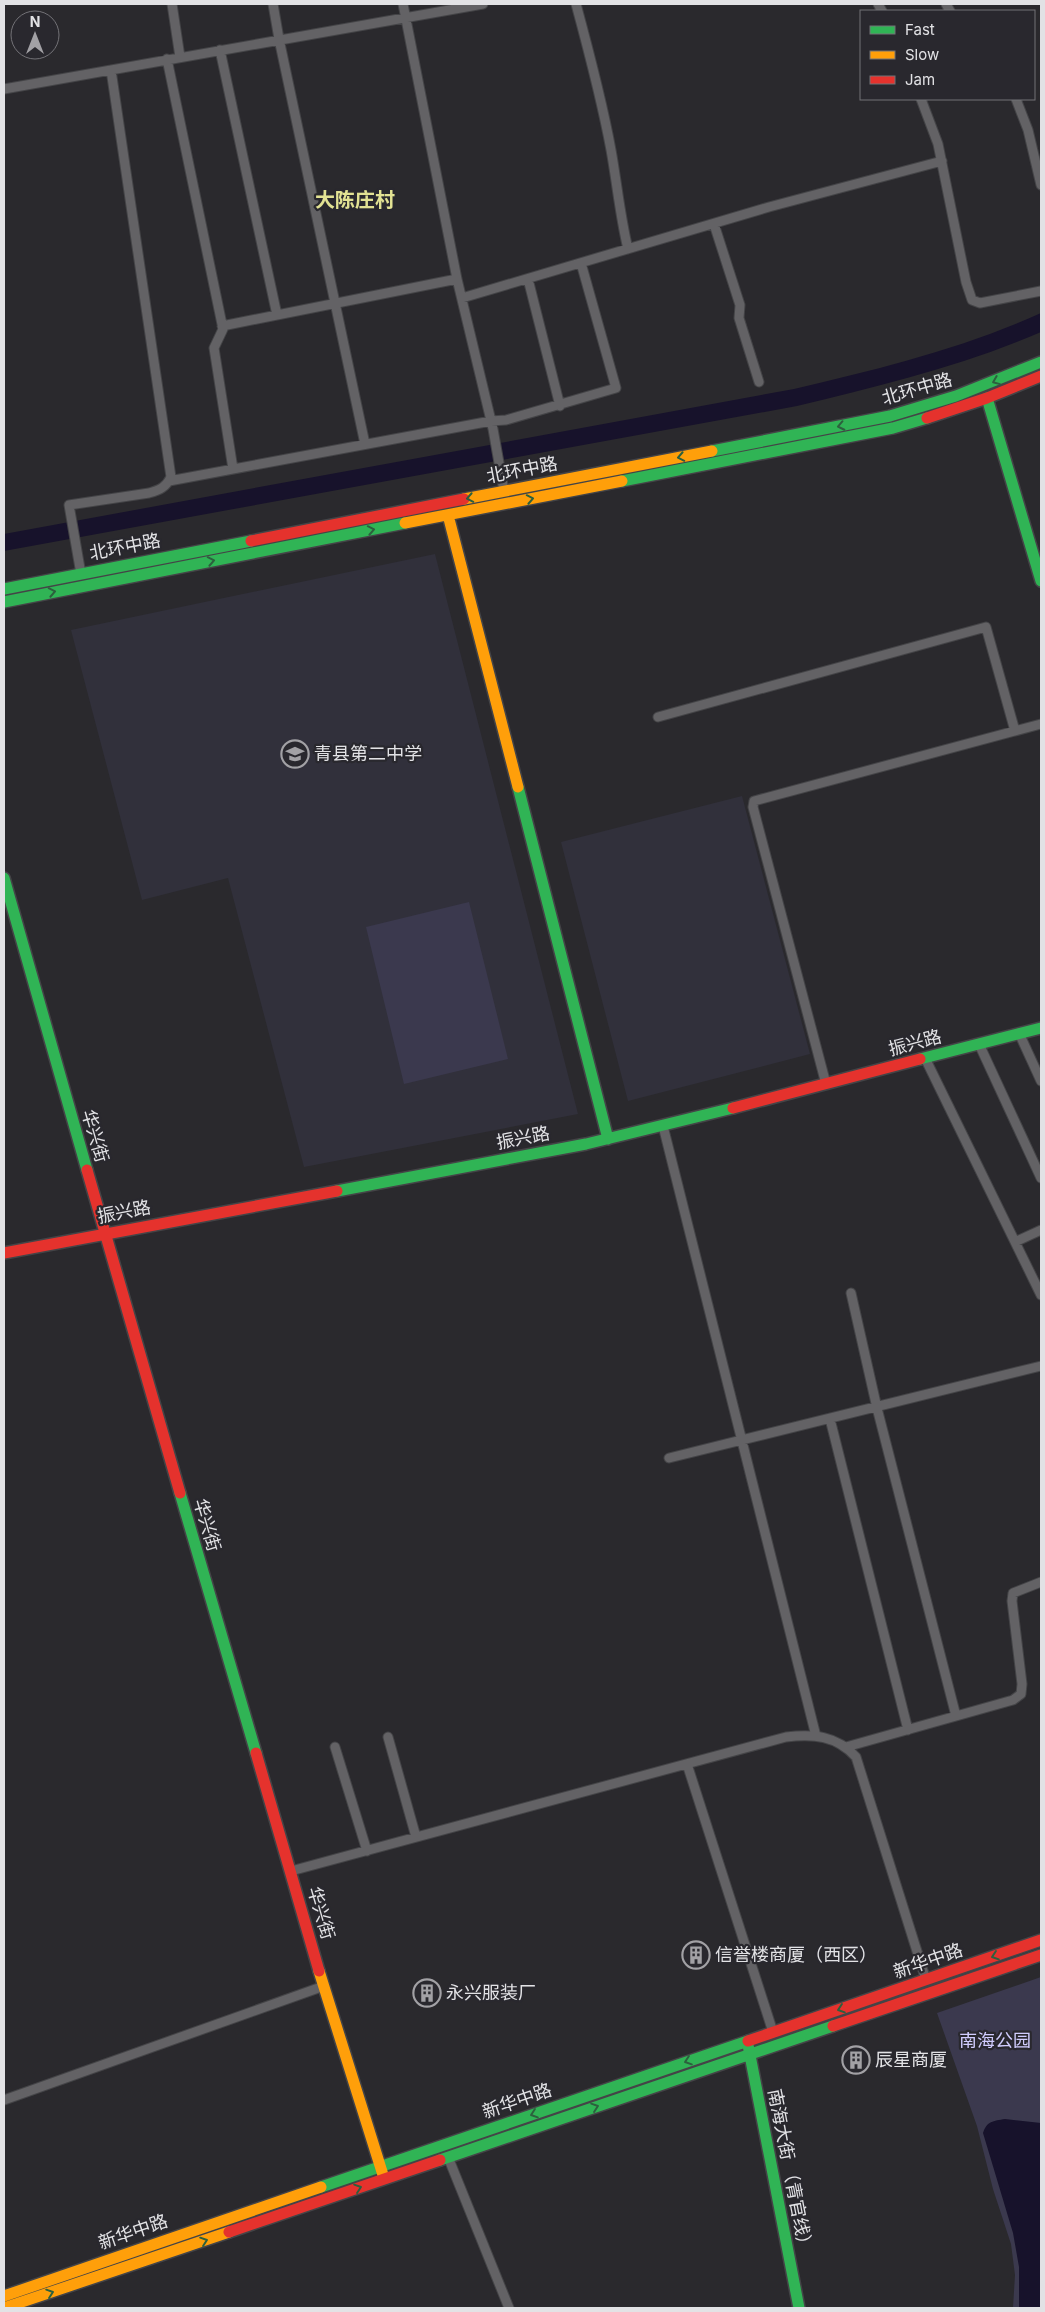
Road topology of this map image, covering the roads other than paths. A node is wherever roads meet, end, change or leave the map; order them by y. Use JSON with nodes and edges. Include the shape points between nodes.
{"nodes":[{"id":1,"x":172,"y":4,"type":"edge"},
{"id":2,"x":273,"y":4,"type":"edge"},
{"id":3,"x":403,"y":4,"type":"edge"},
{"id":4,"x":483,"y":4,"type":"edge"},
{"id":5,"x":576,"y":4,"type":"edge"},
{"id":6,"x":405,"y":16,"type":"junction"},
{"id":7,"x":279,"y":39,"type":"junction"},
{"id":8,"x":220,"y":50,"type":"junction"},
{"id":9,"x":180,"y":57,"type":"junction"},
{"id":10,"x":167,"y":59,"type":"junction"},
{"id":11,"x":111,"y":70,"type":"junction"},
{"id":12,"x":4,"y":89,"type":"edge"},
{"id":13,"x":920,"y":100,"type":"edge"},
{"id":14,"x":1016,"y":100,"type":"edge"},
{"id":15,"x":942,"y":161,"type":"junction"},
{"id":16,"x":1041,"y":185,"type":"edge"},
{"id":17,"x":714,"y":224,"type":"junction"},
{"id":18,"x":628,"y":249,"type":"junction"},
{"id":19,"x":581,"y":263,"type":"junction"},
{"id":20,"x":457,"y":279,"type":"junction"},
{"id":21,"x":528,"y":279,"type":"junction"},
{"id":22,"x":1041,"y":291,"type":"edge"},
{"id":23,"x":462,"y":298,"type":"junction"},
{"id":24,"x":335,"y":303,"type":"junction"},
{"id":25,"x":277,"y":315,"type":"junction"},
{"id":26,"x":222,"y":326,"type":"junction"},
{"id":27,"x":1041,"y":362,"type":"edge"},
{"id":28,"x":1041,"y":376,"type":"edge"},
{"id":29,"x":759,"y":382,"type":"dead end"},
{"id":30,"x":987,"y":398,"type":"junction"},
{"id":31,"x":560,"y":406,"type":"junction"},
{"id":32,"x":491,"y":421,"type":"junction"},
{"id":33,"x":365,"y":444,"type":"junction"},
{"id":34,"x":233,"y":469,"type":"junction"},
{"id":35,"x":169,"y":482,"type":"junction"},
{"id":36,"x":504,"y":491,"type":"junction"},
{"id":37,"x":448,"y":515,"type":"junction"},
{"id":38,"x":82,"y":574,"type":"junction"},
{"id":39,"x":1041,"y":582,"type":"edge"},
{"id":40,"x":4,"y":589,"type":"edge"},
{"id":41,"x":4,"y":602,"type":"edge"},
{"id":42,"x":658,"y":717,"type":"dead end"},
{"id":43,"x":1041,"y":724,"type":"edge"},
{"id":44,"x":1015,"y":731,"type":"junction"},
{"id":45,"x":4,"y":878,"type":"edge"},
{"id":46,"x":1041,"y":1028,"type":"edge"},
{"id":47,"x":1019,"y":1033,"type":"junction"},
{"id":48,"x":979,"y":1044,"type":"junction"},
{"id":49,"x":925,"y":1058,"type":"junction"},
{"id":50,"x":1041,"y":1081,"type":"edge"},
{"id":51,"x":826,"y":1084,"type":"junction"},
{"id":52,"x":663,"y":1126,"type":"junction"},
{"id":53,"x":608,"y":1139,"type":"junction"},
{"id":54,"x":1041,"y":1178,"type":"edge"},
{"id":55,"x":1041,"y":1230,"type":"edge"},
{"id":56,"x":105,"y":1234,"type":"junction"},
{"id":57,"x":1015,"y":1242,"type":"junction"},
{"id":58,"x":4,"y":1254,"type":"edge"},
{"id":59,"x":851,"y":1293,"type":"dead end"},
{"id":60,"x":1041,"y":1295,"type":"edge"},
{"id":61,"x":1041,"y":1366,"type":"edge"},
{"id":62,"x":877,"y":1408,"type":"junction"},
{"id":63,"x":830,"y":1419,"type":"junction"},
{"id":64,"x":741,"y":1441,"type":"junction"},
{"id":65,"x":669,"y":1458,"type":"dead end"},
{"id":66,"x":1041,"y":1582,"type":"edge"},
{"id":67,"x":956,"y":1716,"type":"junction"},
{"id":68,"x":908,"y":1730,"type":"junction"},
{"id":69,"x":816,"y":1736,"type":"junction"},
{"id":70,"x":388,"y":1737,"type":"dead end"},
{"id":71,"x":335,"y":1747,"type":"dead end"},
{"id":72,"x":846,"y":1747,"type":"junction"},
{"id":73,"x":687,"y":1764,"type":"junction"},
{"id":74,"x":416,"y":1837,"type":"junction"},
{"id":75,"x":367,"y":1851,"type":"junction"},
{"id":76,"x":291,"y":1871,"type":"junction"},
{"id":77,"x":1041,"y":1940,"type":"edge"},
{"id":78,"x":1041,"y":1955,"type":"edge"},
{"id":79,"x":926,"y":1980,"type":"junction"},
{"id":80,"x":324,"y":1986,"type":"junction"},
{"id":81,"x":773,"y":2032,"type":"junction"},
{"id":82,"x":747,"y":2041,"type":"junction"},
{"id":83,"x":749,"y":2055,"type":"junction"},
{"id":84,"x":4,"y":2100,"type":"edge"},
{"id":85,"x":448,"y":2157,"type":"junction"},
{"id":86,"x":380,"y":2166,"type":"junction"},
{"id":87,"x":385,"y":2179,"type":"junction"},
{"id":88,"x":4,"y":2296,"type":"edge"},
{"id":89,"x":4,"y":2308,"type":"edge"},
{"id":90,"x":509,"y":2308,"type":"edge"},
{"id":91,"x":799,"y":2308,"type":"edge"}],
"edges":[{"from":1,"to":9,"type":"street"},
{"from":2,"to":7,"type":"street"},
{"from":3,"to":6,"type":"street"},
{"from":4,"to":6,"type":"street"},
{"from":5,"to":18,"type":"street","via":[[601,99]]},
{"from":6,"to":7,"type":"street"},
{"from":6,"to":20,"type":"street"},
{"from":7,"to":8,"type":"street"},
{"from":7,"to":24,"type":"street"},
{"from":8,"to":9,"type":"street"},
{"from":8,"to":25,"type":"street"},
{"from":9,"to":10,"type":"street"},
{"from":10,"to":11,"type":"street"},
{"from":10,"to":26,"type":"street"},
{"from":11,"to":12,"type":"street"},
{"from":11,"to":35,"type":"street","via":[[171,477]]},
{"from":13,"to":15,"type":"street"},
{"from":14,"to":16,"type":"street","via":[[1028,130]]},
{"from":15,"to":17,"type":"street"},
{"from":15,"to":22,"type":"street","via":[[972,300],[980,303]]},
{"from":17,"to":18,"type":"street"},
{"from":17,"to":29,"type":"street","via":[[740,305],[739,318]]},
{"from":18,"to":19,"type":"street"},
{"from":19,"to":21,"type":"street"},
{"from":19,"to":31,"type":"street","via":[[616,388]]},
{"from":20,"to":23,"type":"street"},
{"from":20,"to":24,"type":"street"},
{"from":21,"to":23,"type":"street"},
{"from":21,"to":31,"type":"street"},
{"from":23,"to":32,"type":"street"},
{"from":24,"to":25,"type":"street"},
{"from":24,"to":33,"type":"street"},
{"from":25,"to":26,"type":"street"},
{"from":26,"to":34,"type":"street","via":[[214,348]]},
{"from":27,"to":36,"type":"main road","name":"北环中路","one_way":true,"via":[[956,396],[890,416]]},
{"from":28,"to":30,"type":"main road","name":"北环中路"},
{"from":37,"to":30,"type":"main road","name":"北环中路","one_way":true,"via":[[884,430],[928,419]]},
{"from":30,"to":39,"type":"main road"},
{"from":31,"to":32,"type":"street"},
{"from":32,"to":33,"type":"street"},
{"from":32,"to":36,"type":"street"},
{"from":33,"to":34,"type":"street"},
{"from":34,"to":35,"type":"street"},
{"from":35,"to":38,"type":"street","via":[[160,490],[149,493],[69,505]]},
{"from":36,"to":38,"type":"main road","name":"北环中路","one_way":true},
{"from":41,"to":37,"type":"main road","name":"北环中路","one_way":true},
{"from":37,"to":53,"type":"main road"},
{"from":38,"to":40,"type":"main road","name":"北环中路"},
{"from":42,"to":44,"type":"street","via":[[986,628]]},
{"from":43,"to":44,"type":"street"},
{"from":44,"to":51,"type":"street","via":[[754,801]]},
{"from":45,"to":56,"type":"main road","name":"华兴街"},
{"from":46,"to":47,"type":"main road","name":"振兴路"},
{"from":47,"to":48,"type":"main road","name":"振兴路"},
{"from":47,"to":50,"type":"street"},
{"from":48,"to":49,"type":"main road","name":"振兴路"},
{"from":48,"to":54,"type":"street"},
{"from":49,"to":51,"type":"main road","name":"振兴路"},
{"from":49,"to":57,"type":"street"},
{"from":51,"to":52,"type":"main road","name":"振兴路"},
{"from":52,"to":53,"type":"main road","name":"振兴路"},
{"from":52,"to":64,"type":"street"},
{"from":53,"to":56,"type":"main road","name":"振兴路"},
{"from":55,"to":57,"type":"street"},
{"from":56,"to":58,"type":"main road","name":"振兴路"},
{"from":56,"to":76,"type":"main road","name":"华兴街"},
{"from":57,"to":60,"type":"street"},
{"from":59,"to":62,"type":"street"},
{"from":61,"to":62,"type":"street"},
{"from":62,"to":63,"type":"street"},
{"from":62,"to":67,"type":"street"},
{"from":63,"to":64,"type":"street"},
{"from":63,"to":68,"type":"street"},
{"from":64,"to":65,"type":"street"},
{"from":64,"to":69,"type":"street"},
{"from":66,"to":67,"type":"street","via":[[1013,1593],[1022,1674],[1020,1694],[1013,1700]]},
{"from":67,"to":68,"type":"street"},
{"from":68,"to":72,"type":"street"},
{"from":69,"to":72,"type":"street","via":[[837,1741]]},
{"from":69,"to":73,"type":"street","via":[[786,1737]]},
{"from":70,"to":74,"type":"street"},
{"from":71,"to":75,"type":"street"},
{"from":72,"to":79,"type":"street","via":[[856,1757]]},
{"from":73,"to":74,"type":"street"},
{"from":73,"to":81,"type":"street"},
{"from":74,"to":75,"type":"street"},
{"from":75,"to":76,"type":"street"},
{"from":76,"to":80,"type":"main road","name":"华兴街"},
{"from":77,"to":79,"type":"main road","name":"新华中路","one_way":true},
{"from":78,"to":83,"type":"main road","name":"新华中路"},
{"from":79,"to":81,"type":"main road","name":"新华中路","one_way":true},
{"from":80,"to":84,"type":"street"},
{"from":80,"to":86,"type":"main road","name":"华兴街"},
{"from":81,"to":82,"type":"main road","name":"新华中路"},
{"from":82,"to":83,"type":"main road","name":"南海大街 （青官线）"},
{"from":82,"to":86,"type":"main road","name":"新华中路","one_way":true},
{"from":85,"to":83,"type":"main road","name":"新华中路","one_way":true},
{"from":83,"to":91,"type":"main road","name":"南海大街 （青官线）"},
{"from":85,"to":87,"type":"main road","name":"新华中路"},
{"from":85,"to":90,"type":"street"},
{"from":86,"to":87,"type":"main road","name":"华兴街"},
{"from":86,"to":88,"type":"main road","name":"新华中路"},
{"from":89,"to":87,"type":"main road","name":"新华中路","one_way":true}]}
